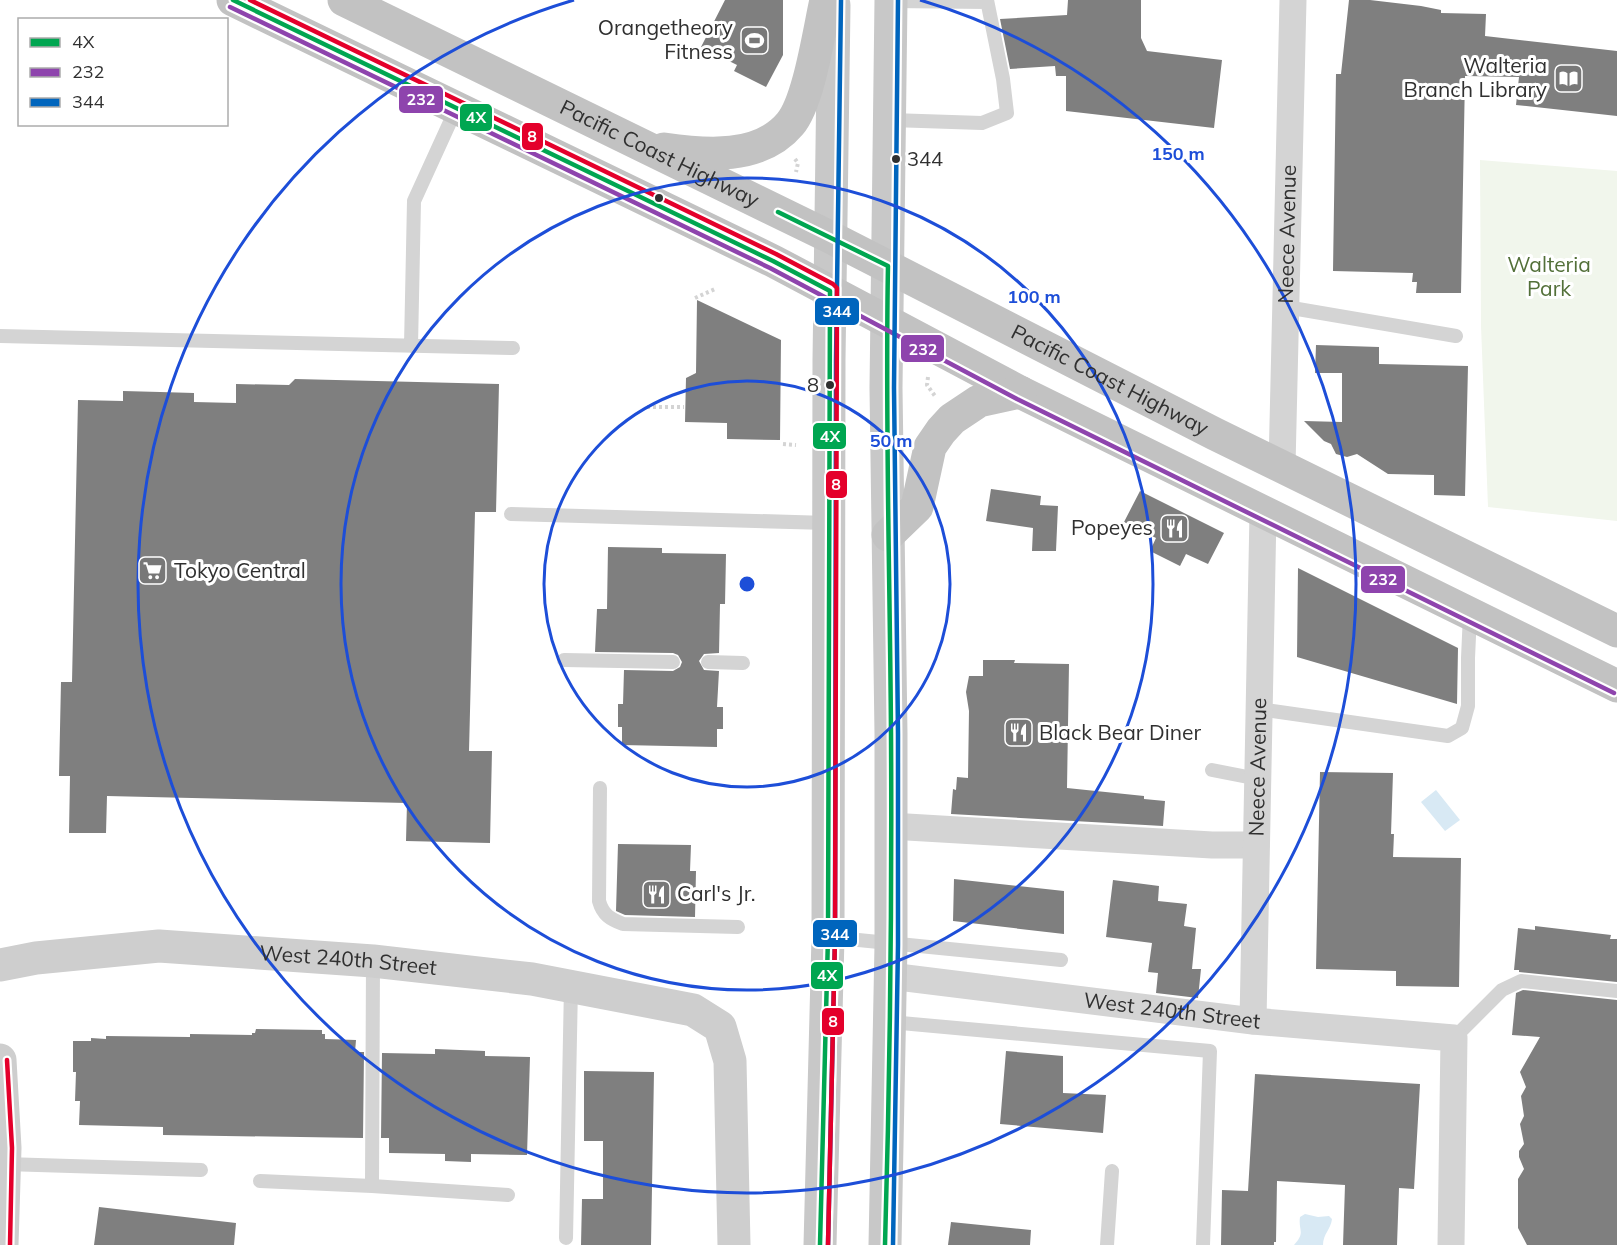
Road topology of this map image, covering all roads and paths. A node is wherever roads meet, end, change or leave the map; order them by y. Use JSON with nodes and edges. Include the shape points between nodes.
{"nodes":[{"id":1,"x":233,"y":0,"type":"edge"},
{"id":2,"x":344,"y":0,"type":"edge"},
{"id":3,"x":826,"y":0,"type":"edge"},
{"id":4,"x":834,"y":0,"type":"edge"},
{"id":5,"x":891,"y":0,"type":"edge"},
{"id":6,"x":1293,"y":0,"type":"edge"},
{"id":7,"x":987,"y":1,"type":"edge"},
{"id":8,"x":456,"y":109,"type":"junction"},
{"id":9,"x":891,"y":120,"type":"junction"},
{"id":10,"x":645,"y":146,"type":"junction"},
{"id":11,"x":830,"y":237,"type":"junction"},
{"id":12,"x":888,"y":266,"type":"junction"},
{"id":13,"x":715,"y":289,"type":"dead end"},
{"id":14,"x":830,"y":291,"type":"junction"},
{"id":15,"x":695,"y":298,"type":"dead end"},
{"id":16,"x":1286,"y":307,"type":"junction"},
{"id":17,"x":887,"y":321,"type":"junction"},
{"id":18,"x":0,"y":336,"type":"edge"},
{"id":19,"x":1456,"y":336,"type":"dead end"},
{"id":20,"x":411,"y":346,"type":"junction"},
{"id":21,"x":513,"y":348,"type":"dead end"},
{"id":22,"x":928,"y":377,"type":"dead end"},
{"id":23,"x":919,"y":382,"type":"dead end"},
{"id":24,"x":927,"y":385,"type":"junction"},
{"id":25,"x":1020,"y":392,"type":"junction"},
{"id":26,"x":938,"y":399,"type":"dead end"},
{"id":27,"x":647,"y":407,"type":"dead end"},
{"id":28,"x":684,"y":407,"type":"dead end"},
{"id":29,"x":783,"y":444,"type":"dead end"},
{"id":30,"x":796,"y":445,"type":"dead end"},
{"id":31,"x":1282,"y":466,"type":"junction"},
{"id":32,"x":1263,"y":513,"type":"junction"},
{"id":33,"x":511,"y":514,"type":"dead end"},
{"id":34,"x":828,"y":523,"type":"junction"},
{"id":35,"x":888,"y":536,"type":"junction"},
{"id":36,"x":1470,"y":615,"type":"junction"},
{"id":37,"x":1617,"y":631,"type":"edge"},
{"id":38,"x":564,"y":660,"type":"dead end"},
{"id":39,"x":673,"y":662,"type":"dead end"},
{"id":40,"x":708,"y":662,"type":"dead end"},
{"id":41,"x":742,"y":663,"type":"dead end"},
{"id":42,"x":1617,"y":686,"type":"edge"},
{"id":43,"x":1259,"y":709,"type":"junction"},
{"id":44,"x":1212,"y":770,"type":"dead end"},
{"id":45,"x":1258,"y":779,"type":"junction"},
{"id":46,"x":600,"y":788,"type":"dead end"},
{"id":47,"x":890,"y":826,"type":"junction"},
{"id":48,"x":1256,"y":845,"type":"junction"},
{"id":49,"x":738,"y":927,"type":"dead end"},
{"id":50,"x":828,"y":937,"type":"junction"},
{"id":51,"x":890,"y":960,"type":"junction"},
{"id":52,"x":1061,"y":960,"type":"dead end"},
{"id":53,"x":373,"y":961,"type":"junction"},
{"id":54,"x":0,"y":964,"type":"edge"},
{"id":55,"x":571,"y":986,"type":"junction"},
{"id":56,"x":1617,"y":991,"type":"edge"},
{"id":57,"x":1253,"y":1021,"type":"junction"},
{"id":58,"x":890,"y":1022,"type":"junction"},
{"id":59,"x":1454,"y":1038,"type":"junction"},
{"id":60,"x":0,"y":1060,"type":"edge"},
{"id":61,"x":5,"y":1164,"type":"junction"},
{"id":62,"x":201,"y":1170,"type":"dead end"},
{"id":63,"x":1112,"y":1171,"type":"dead end"},
{"id":64,"x":260,"y":1181,"type":"dead end"},
{"id":65,"x":372,"y":1186,"type":"junction"},
{"id":66,"x":508,"y":1196,"type":"dead end"},
{"id":67,"x":566,"y":1238,"type":"dead end"},
{"id":68,"x":2,"y":1245,"type":"edge"},
{"id":69,"x":734,"y":1245,"type":"edge"},
{"id":70,"x":820,"y":1245,"type":"edge"},
{"id":71,"x":885,"y":1245,"type":"edge"},
{"id":72,"x":1107,"y":1245,"type":"edge"},
{"id":73,"x":1203,"y":1245,"type":"edge"},
{"id":74,"x":1450,"y":1245,"type":"edge"}],
"edges":[{"from":1,"to":8,"type":"highway"},
{"from":2,"to":10,"type":"highway","name":"Pacific Coast Highway"},
{"from":3,"to":10,"type":"highway","via":[[805,95],[791,123],[778,135],[760,147],[724,153]]},
{"from":4,"to":11,"type":"main road"},
{"from":5,"to":7,"type":"lane"},
{"from":5,"to":9,"type":"main road"},
{"from":6,"to":16,"type":"street","name":"Neece Avenue"},
{"from":7,"to":9,"type":"lane","via":[[1007,114],[982,123]]},
{"from":8,"to":14,"type":"highway"},
{"from":8,"to":20,"type":"lane","via":[[414,201]]},
{"from":9,"to":12,"type":"main road"},
{"from":10,"to":11,"type":"highway","name":"Pacific Coast Highway"},
{"from":11,"to":12,"type":"highway","name":"Pacific Coast Highway"},
{"from":11,"to":14,"type":"main road"},
{"from":12,"to":17,"type":"main road"},
{"from":12,"to":31,"type":"highway","name":"Pacific Coast Highway"},
{"from":13,"to":15,"type":"path"},
{"from":14,"to":17,"type":"highway"},
{"from":14,"to":34,"type":"main road"},
{"from":16,"to":19,"type":"lane"},
{"from":16,"to":31,"type":"street","name":"Neece Avenue"},
{"from":17,"to":25,"type":"highway"},
{"from":17,"to":35,"type":"main road"},
{"from":18,"to":20,"type":"lane"},
{"from":20,"to":21,"type":"lane"},
{"from":22,"to":24,"type":"path"},
{"from":23,"to":24,"type":"path"},
{"from":24,"to":26,"type":"path"},
{"from":25,"to":32,"type":"highway"},
{"from":25,"to":35,"type":"highway","via":[[979,401],[941,431],[930,447],[917,507]]},
{"from":27,"to":28,"type":"path"},
{"from":29,"to":30,"type":"path"},
{"from":31,"to":37,"type":"highway","name":"Pacific Coast Highway"},
{"from":32,"to":36,"type":"highway"},
{"from":32,"to":43,"type":"street","name":"Neece Avenue"},
{"from":33,"to":34,"type":"lane"},
{"from":34,"to":50,"type":"main road"},
{"from":35,"to":47,"type":"main road"},
{"from":36,"to":42,"type":"highway"},
{"from":36,"to":43,"type":"lane","via":[[1468,706],[1462,728],[1448,736]]},
{"from":38,"to":39,"type":"lane"},
{"from":40,"to":41,"type":"lane"},
{"from":43,"to":45,"type":"street","name":"Neece Avenue"},
{"from":44,"to":45,"type":"lane"},
{"from":45,"to":48,"type":"street","name":"Neece Avenue"},
{"from":46,"to":49,"type":"lane","via":[[602,911],[623,924]]},
{"from":47,"to":48,"type":"street"},
{"from":47,"to":51,"type":"main road"},
{"from":48,"to":57,"type":"street","name":"Neece Avenue"},
{"from":50,"to":51,"type":"lane"},
{"from":50,"to":70,"type":"main road"},
{"from":51,"to":52,"type":"lane"},
{"from":51,"to":57,"type":"street","name":"West 240th Street"},
{"from":51,"to":58,"type":"main road"},
{"from":53,"to":54,"type":"street","name":"West 240th Street","via":[[159,946]]},
{"from":53,"to":55,"type":"street","name":"West 240th Street"},
{"from":53,"to":65,"type":"lane"},
{"from":55,"to":67,"type":"lane"},
{"from":55,"to":69,"type":"street","name":"West 240th Street","via":[[693,1010],[720,1027],[730,1061]]},
{"from":56,"to":59,"type":"lane","via":[[1521,981],[1502,990]]},
{"from":57,"to":59,"type":"street","name":"West 240th Street"},
{"from":58,"to":71,"type":"main road"},
{"from":58,"to":73,"type":"lane","via":[[1210,1051]]},
{"from":59,"to":74,"type":"street"},
{"from":60,"to":61,"type":"street"},
{"from":61,"to":62,"type":"lane"},
{"from":61,"to":68,"type":"street"},
{"from":63,"to":72,"type":"lane"},
{"from":64,"to":65,"type":"lane"},
{"from":65,"to":66,"type":"lane"}]}
